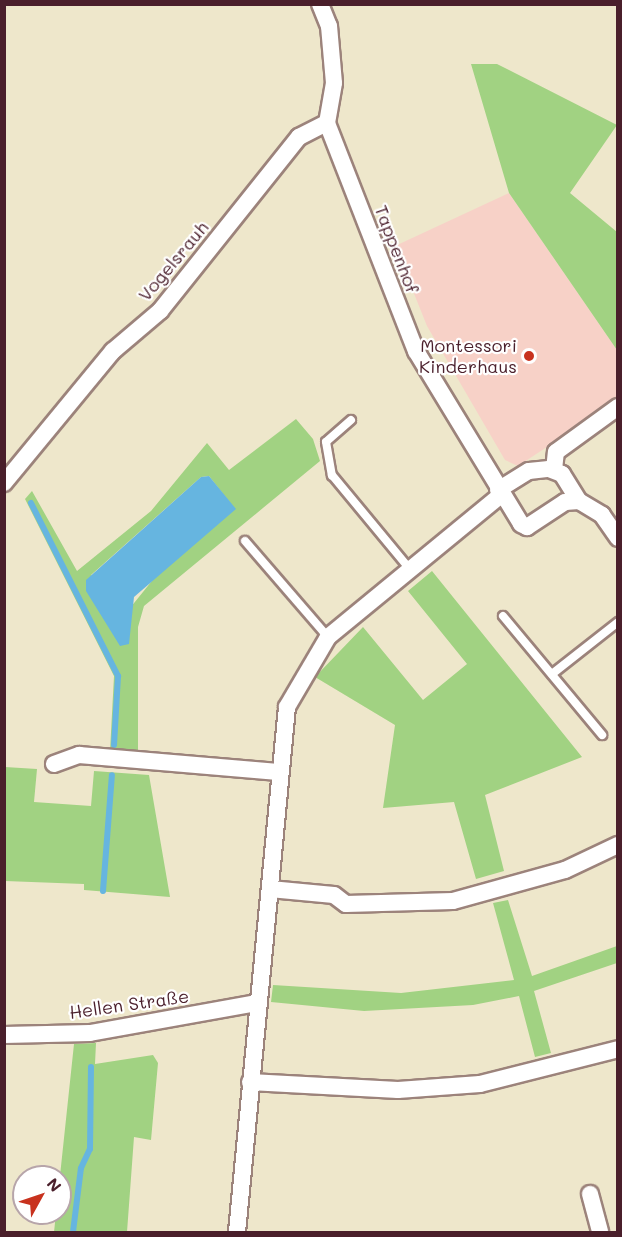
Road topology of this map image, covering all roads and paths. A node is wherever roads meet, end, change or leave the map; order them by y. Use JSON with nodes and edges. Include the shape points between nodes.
{"nodes":[{"id":1,"x":320,"y":4,"type":"edge"},
{"id":2,"x":327,"y":123,"type":"junction"},
{"id":3,"x":618,"y":407,"type":"edge"},
{"id":4,"x":351,"y":420,"type":"dead end"},
{"id":5,"x":554,"y":470,"type":"junction"},
{"id":6,"x":4,"y":483,"type":"edge"},
{"id":7,"x":500,"y":493,"type":"junction"},
{"id":8,"x":579,"y":501,"type":"junction"},
{"id":9,"x":618,"y":538,"type":"edge"},
{"id":10,"x":245,"y":541,"type":"dead end"},
{"id":11,"x":409,"y":568,"type":"junction"},
{"id":12,"x":503,"y":616,"type":"dead end"},
{"id":13,"x":618,"y":622,"type":"edge"},
{"id":14,"x":328,"y":637,"type":"junction"},
{"id":15,"x":552,"y":674,"type":"junction"},
{"id":16,"x":602,"y":735,"type":"dead end"},
{"id":17,"x":54,"y":764,"type":"dead end"},
{"id":18,"x":278,"y":772,"type":"junction"},
{"id":19,"x":618,"y":845,"type":"edge"},
{"id":20,"x":270,"y":889,"type":"junction"},
{"id":21,"x":258,"y":1003,"type":"junction"},
{"id":22,"x":4,"y":1035,"type":"edge"},
{"id":23,"x":618,"y":1049,"type":"edge"},
{"id":24,"x":250,"y":1082,"type":"junction"},
{"id":25,"x":590,"y":1194,"type":"dead end"},
{"id":26,"x":237,"y":1233,"type":"edge"},
{"id":27,"x":600,"y":1233,"type":"edge"}],
"edges":[{"from":1,"to":2,"type":"street","via":[[329,26],[334,83]]},
{"from":2,"to":6,"type":"street","name":"Vogelsrauh","via":[[299,137],[160,311],[113,351]]},
{"from":2,"to":7,"type":"street","name":"Tappenhof","via":[[416,351]]},
{"from":3,"to":5,"type":"street","via":[[556,452]]},
{"from":4,"to":11,"type":"lane","via":[[326,442],[332,475]]},
{"from":5,"to":7,"type":"street","via":[[529,471]]},
{"from":5,"to":8,"type":"street"},
{"from":7,"to":8,"type":"street","name":"Tappenhof","via":[[527,527],[565,502]]},
{"from":7,"to":11,"type":"street"},
{"from":8,"to":9,"type":"street","via":[[602,515]]},
{"from":10,"to":14,"type":"lane"},
{"from":11,"to":14,"type":"street"},
{"from":12,"to":15,"type":"lane"},
{"from":13,"to":15,"type":"lane"},
{"from":14,"to":18,"type":"street","via":[[287,707]]},
{"from":15,"to":16,"type":"lane"},
{"from":17,"to":18,"type":"street","via":[[79,755]]},
{"from":18,"to":20,"type":"street"},
{"from":19,"to":20,"type":"street","via":[[565,870],[453,901],[346,904],[334,896]]},
{"from":20,"to":21,"type":"street"},
{"from":21,"to":22,"type":"street","name":"Hellen Straße","via":[[90,1033]]},
{"from":21,"to":24,"type":"street"},
{"from":23,"to":24,"type":"street","via":[[480,1084],[398,1090]]},
{"from":24,"to":26,"type":"street"},
{"from":25,"to":27,"type":"street"}]}
